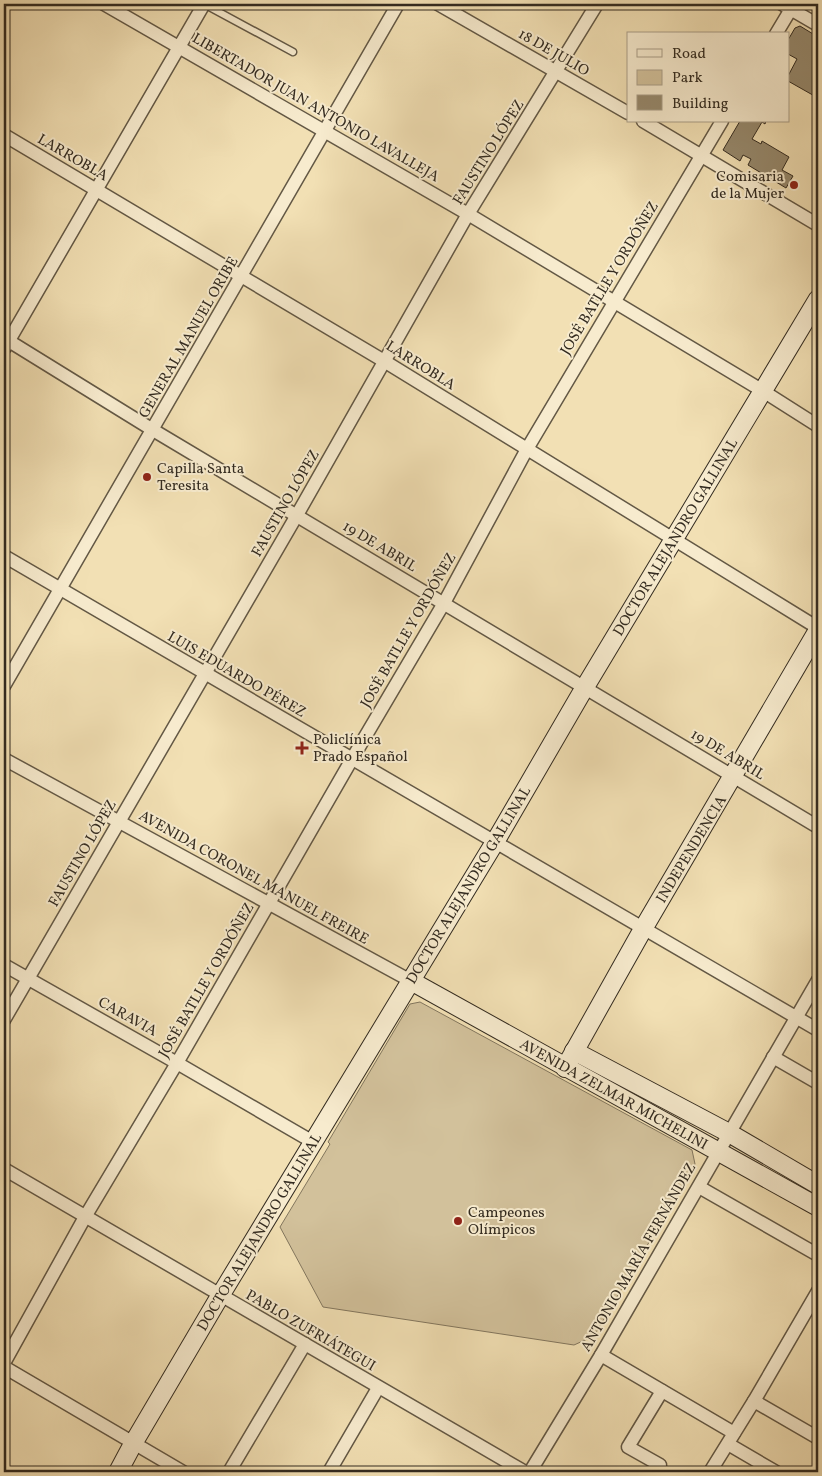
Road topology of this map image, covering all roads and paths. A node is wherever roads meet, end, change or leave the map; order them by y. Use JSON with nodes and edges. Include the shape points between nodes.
{"nodes":[{"id":1,"x":104,"y":4,"type":"edge"},
{"id":2,"x":204,"y":4,"type":"edge"},
{"id":3,"x":398,"y":4,"type":"edge"},
{"id":4,"x":438,"y":4,"type":"edge"},
{"id":5,"x":597,"y":4,"type":"edge"},
{"id":6,"x":789,"y":5,"type":"edge"},
{"id":7,"x":818,"y":25,"type":"edge"},
{"id":8,"x":777,"y":32,"type":"edge"},
{"id":9,"x":179,"y":47,"type":"junction"},
{"id":10,"x":293,"y":52,"type":"dead end"},
{"id":11,"x":556,"y":72,"type":"junction"},
{"id":12,"x":627,"y":112,"type":"edge"},
{"id":13,"x":645,"y":122,"type":"edge"},
{"id":14,"x":721,"y":122,"type":"edge"},
{"id":15,"x":325,"y":132,"type":"junction"},
{"id":16,"x":4,"y":135,"type":"edge"},
{"id":17,"x":702,"y":155,"type":"junction"},
{"id":18,"x":96,"y":189,"type":"junction"},
{"id":19,"x":468,"y":214,"type":"junction"},
{"id":20,"x":818,"y":225,"type":"edge"},
{"id":21,"x":242,"y":276,"type":"junction"},
{"id":22,"x":818,"y":299,"type":"edge"},
{"id":23,"x":614,"y":301,"type":"junction"},
{"id":24,"x":5,"y":343,"type":"edge"},
{"id":25,"x":384,"y":361,"type":"junction"},
{"id":26,"x":763,"y":391,"type":"junction"},
{"id":27,"x":818,"y":426,"type":"edge"},
{"id":28,"x":153,"y":430,"type":"junction"},
{"id":29,"x":527,"y":449,"type":"junction"},
{"id":30,"x":297,"y":516,"type":"junction"},
{"id":31,"x":674,"y":539,"type":"junction"},
{"id":32,"x":4,"y":556,"type":"edge"},
{"id":33,"x":60,"y":589,"type":"junction"},
{"id":34,"x":444,"y":603,"type":"junction"},
{"id":35,"x":818,"y":629,"type":"edge"},
{"id":36,"x":204,"y":675,"type":"junction"},
{"id":37,"x":4,"y":686,"type":"edge"},
{"id":38,"x":585,"y":687,"type":"junction"},
{"id":39,"x":4,"y":758,"type":"edge"},
{"id":40,"x":352,"y":759,"type":"junction"},
{"id":41,"x":734,"y":776,"type":"junction"},
{"id":42,"x":119,"y":822,"type":"junction"},
{"id":43,"x":818,"y":827,"type":"edge"},
{"id":44,"x":495,"y":842,"type":"junction"},
{"id":45,"x":268,"y":904,"type":"junction"},
{"id":46,"x":643,"y":928,"type":"junction"},
{"id":47,"x":4,"y":965,"type":"edge"},
{"id":48,"x":28,"y":978,"type":"junction"},
{"id":49,"x":818,"y":980,"type":"edge"},
{"id":50,"x":410,"y":981,"type":"junction"},
{"id":51,"x":796,"y":1017,"type":"junction"},
{"id":52,"x":4,"y":1020,"type":"edge"},
{"id":53,"x":818,"y":1030,"type":"edge"},
{"id":54,"x":574,"y":1051,"type":"junction"},
{"id":55,"x":773,"y":1057,"type":"junction"},
{"id":56,"x":177,"y":1063,"type":"junction"},
{"id":57,"x":565,"y":1068,"type":"junction"},
{"id":58,"x":818,"y":1083,"type":"edge"},
{"id":59,"x":729,"y":1133,"type":"junction"},
{"id":60,"x":313,"y":1142,"type":"junction"},
{"id":61,"x":718,"y":1150,"type":"junction"},
{"id":62,"x":4,"y":1169,"type":"edge"},
{"id":63,"x":818,"y":1185,"type":"edge"},
{"id":64,"x":699,"y":1187,"type":"junction"},
{"id":65,"x":818,"y":1207,"type":"edge"},
{"id":66,"x":85,"y":1217,"type":"junction"},
{"id":67,"x":818,"y":1255,"type":"edge"},
{"id":68,"x":818,"y":1291,"type":"edge"},
{"id":69,"x":220,"y":1296,"type":"junction"},
{"id":70,"x":305,"y":1344,"type":"junction"},
{"id":71,"x":601,"y":1355,"type":"junction"},
{"id":72,"x":4,"y":1365,"type":"edge"},
{"id":73,"x":378,"y":1388,"type":"junction"},
{"id":74,"x":662,"y":1391,"type":"junction"},
{"id":75,"x":754,"y":1401,"type":"junction"},
{"id":76,"x":818,"y":1438,"type":"edge"},
{"id":77,"x":731,"y":1439,"type":"junction"},
{"id":78,"x":134,"y":1442,"type":"junction"},
{"id":79,"x":660,"y":1465,"type":"dead end"},
{"id":80,"x":118,"y":1472,"type":"edge"},
{"id":81,"x":183,"y":1472,"type":"edge"},
{"id":82,"x":229,"y":1472,"type":"edge"},
{"id":83,"x":329,"y":1472,"type":"edge"},
{"id":84,"x":525,"y":1472,"type":"edge"},
{"id":85,"x":530,"y":1472,"type":"edge"},
{"id":86,"x":710,"y":1472,"type":"edge"},
{"id":87,"x":776,"y":1472,"type":"edge"}],
"edges":[{"from":1,"to":9,"type":"street","name":"LIBERTADOR JUAN ANTONIO LAVALLEJA"},
{"from":2,"to":9,"type":"street"},
{"from":2,"to":10,"type":"lane"},
{"from":3,"to":15,"type":"street","name":"GENERAL MANUEL ORIBE"},
{"from":4,"to":11,"type":"street","name":"18 DE JULIO"},
{"from":5,"to":11,"type":"street","name":"FAUSTINO LÓPEZ"},
{"from":6,"to":7,"type":"street"},
{"from":6,"to":8,"type":"street"},
{"from":9,"to":15,"type":"street","name":"LIBERTADOR JUAN ANTONIO LAVALLEJA"},
{"from":9,"to":18,"type":"street"},
{"from":11,"to":12,"type":"street","name":"18 DE JULIO"},
{"from":11,"to":19,"type":"street","name":"FAUSTINO LÓPEZ"},
{"from":13,"to":17,"type":"street"},
{"from":14,"to":17,"type":"street","name":"JOSÉ BATLLE Y ORDÓÑEZ"},
{"from":15,"to":19,"type":"street","name":"LIBERTADOR JUAN ANTONIO LAVALLEJA"},
{"from":15,"to":21,"type":"street","name":"GENERAL MANUEL ORIBE"},
{"from":16,"to":18,"type":"street","name":"LARROBLA"},
{"from":17,"to":20,"type":"street"},
{"from":17,"to":23,"type":"street","name":"JOSÉ BATLLE Y ORDÓÑEZ"},
{"from":18,"to":21,"type":"street","name":"LARROBLA"},
{"from":18,"to":24,"type":"street"},
{"from":19,"to":23,"type":"street","name":"LIBERTADOR JUAN ANTONIO LAVALLEJA"},
{"from":19,"to":25,"type":"street","name":"FAUSTINO LÓPEZ"},
{"from":21,"to":25,"type":"street","name":"LARROBLA"},
{"from":21,"to":28,"type":"street","name":"GENERAL MANUEL ORIBE"},
{"from":22,"to":26,"type":"street","name":"DOCTOR ALEJANDRO GALLINAL"},
{"from":23,"to":26,"type":"street","name":"LIBERTADOR JUAN ANTONIO LAVALLEJA"},
{"from":23,"to":29,"type":"street","name":"JOSÉ BATLLE Y ORDÓÑEZ"},
{"from":24,"to":28,"type":"street","name":"19 DE ABRIL"},
{"from":25,"to":29,"type":"street","name":"LARROBLA"},
{"from":25,"to":30,"type":"street","name":"FAUSTINO LÓPEZ"},
{"from":26,"to":27,"type":"street","name":"LIBERTADOR JUAN ANTONIO LAVALLEJA"},
{"from":26,"to":31,"type":"street","name":"DOCTOR ALEJANDRO GALLINAL"},
{"from":28,"to":30,"type":"street","name":"19 DE ABRIL"},
{"from":28,"to":33,"type":"street","name":"GENERAL MANUEL ORIBE"},
{"from":29,"to":31,"type":"street","name":"LARROBLA"},
{"from":29,"to":34,"type":"street","name":"JOSÉ BATLLE Y ORDÓÑEZ"},
{"from":30,"to":34,"type":"street","name":"19 DE ABRIL"},
{"from":30,"to":36,"type":"street","name":"FAUSTINO LÓPEZ"},
{"from":31,"to":35,"type":"street","name":"LARROBLA"},
{"from":31,"to":38,"type":"street","name":"DOCTOR ALEJANDRO GALLINAL"},
{"from":32,"to":33,"type":"street","name":"LUIS EDUARDO PÉREZ"},
{"from":33,"to":36,"type":"street","name":"LUIS EDUARDO PÉREZ"},
{"from":33,"to":37,"type":"street","name":"GENERAL MANUEL ORIBE"},
{"from":34,"to":38,"type":"street","name":"19 DE ABRIL"},
{"from":34,"to":40,"type":"street","name":"JOSÉ BATLLE Y ORDÓÑEZ"},
{"from":35,"to":41,"type":"street","name":"INDEPENDENCIA"},
{"from":36,"to":40,"type":"street","name":"LUIS EDUARDO PÉREZ"},
{"from":36,"to":42,"type":"street","name":"FAUSTINO LÓPEZ"},
{"from":38,"to":41,"type":"street","name":"19 DE ABRIL"},
{"from":38,"to":44,"type":"street","name":"DOCTOR ALEJANDRO GALLINAL"},
{"from":39,"to":42,"type":"street","name":"AVENIDA CORONEL MANUEL FREIRE"},
{"from":40,"to":44,"type":"street","name":"LUIS EDUARDO PÉREZ"},
{"from":40,"to":45,"type":"street","name":"JOSÉ BATLLE Y ORDÓÑEZ"},
{"from":41,"to":43,"type":"street","name":"19 DE ABRIL"},
{"from":41,"to":46,"type":"street","name":"INDEPENDENCIA"},
{"from":42,"to":45,"type":"street","name":"AVENIDA CORONEL MANUEL FREIRE"},
{"from":42,"to":48,"type":"street","name":"FAUSTINO LÓPEZ"},
{"from":44,"to":46,"type":"street","name":"LUIS EDUARDO PÉREZ"},
{"from":44,"to":50,"type":"street","name":"DOCTOR ALEJANDRO GALLINAL"},
{"from":45,"to":50,"type":"street","name":"AVENIDA CORONEL MANUEL FREIRE"},
{"from":45,"to":56,"type":"street","name":"JOSÉ BATLLE Y ORDÓÑEZ"},
{"from":46,"to":51,"type":"street","name":"LUIS EDUARDO PÉREZ"},
{"from":46,"to":54,"type":"street","name":"INDEPENDENCIA"},
{"from":47,"to":48,"type":"street","name":"CARAVIA"},
{"from":48,"to":52,"type":"street","name":"FAUSTINO LÓPEZ"},
{"from":48,"to":56,"type":"street","name":"CARAVIA"},
{"from":49,"to":51,"type":"street","name":"ANTONIO MARÍA FERNÁNDEZ"},
{"from":50,"to":57,"type":"street","name":"AVENIDA ZELMAR MICHELINI"},
{"from":50,"to":60,"type":"street","name":"DOCTOR ALEJANDRO GALLINAL"},
{"from":51,"to":53,"type":"street","name":"LUIS EDUARDO PÉREZ"},
{"from":51,"to":55,"type":"street","name":"ANTONIO MARÍA FERNÁNDEZ"},
{"from":54,"to":57,"type":"street","name":"INDEPENDENCIA"},
{"from":54,"to":59,"type":"street"},
{"from":55,"to":58,"type":"street"},
{"from":55,"to":59,"type":"street","name":"ANTONIO MARÍA FERNÁNDEZ"},
{"from":56,"to":60,"type":"street","name":"CARAVIA"},
{"from":56,"to":66,"type":"street","name":"JOSÉ BATLLE Y ORDÓÑEZ"},
{"from":57,"to":61,"type":"street","name":"AVENIDA ZELMAR MICHELINI"},
{"from":59,"to":61,"type":"street","name":"ANTONIO MARÍA FERNÁNDEZ"},
{"from":59,"to":63,"type":"street"},
{"from":60,"to":69,"type":"street","name":"DOCTOR ALEJANDRO GALLINAL"},
{"from":61,"to":64,"type":"street","name":"ANTONIO MARÍA FERNÁNDEZ"},
{"from":61,"to":65,"type":"street","name":"AVENIDA ZELMAR MICHELINI"},
{"from":62,"to":66,"type":"street","name":"PABLO ZUFRIÁTEGUI"},
{"from":64,"to":67,"type":"street"},
{"from":64,"to":71,"type":"street","name":"ANTONIO MARÍA FERNÁNDEZ"},
{"from":66,"to":69,"type":"street","name":"PABLO ZUFRIÁTEGUI"},
{"from":66,"to":72,"type":"street","name":"JOSÉ BATLLE Y ORDÓÑEZ"},
{"from":68,"to":75,"type":"street"},
{"from":69,"to":70,"type":"street","name":"PABLO ZUFRIÁTEGUI"},
{"from":69,"to":78,"type":"street","name":"DOCTOR ALEJANDRO GALLINAL"},
{"from":70,"to":73,"type":"street","name":"PABLO ZUFRIÁTEGUI"},
{"from":70,"to":82,"type":"street"},
{"from":71,"to":74,"type":"street"},
{"from":71,"to":85,"type":"street","name":"ANTONIO MARÍA FERNÁNDEZ"},
{"from":72,"to":78,"type":"street"},
{"from":73,"to":83,"type":"street"},
{"from":73,"to":84,"type":"street","name":"PABLO ZUFRIÁTEGUI"},
{"from":74,"to":77,"type":"street"},
{"from":74,"to":79,"type":"street","via":[[628,1447]]},
{"from":75,"to":76,"type":"street"},
{"from":75,"to":77,"type":"street"},
{"from":77,"to":86,"type":"street"},
{"from":77,"to":87,"type":"street"},
{"from":78,"to":80,"type":"street","name":"DOCTOR ALEJANDRO GALLINAL"},
{"from":78,"to":81,"type":"street"}]}
